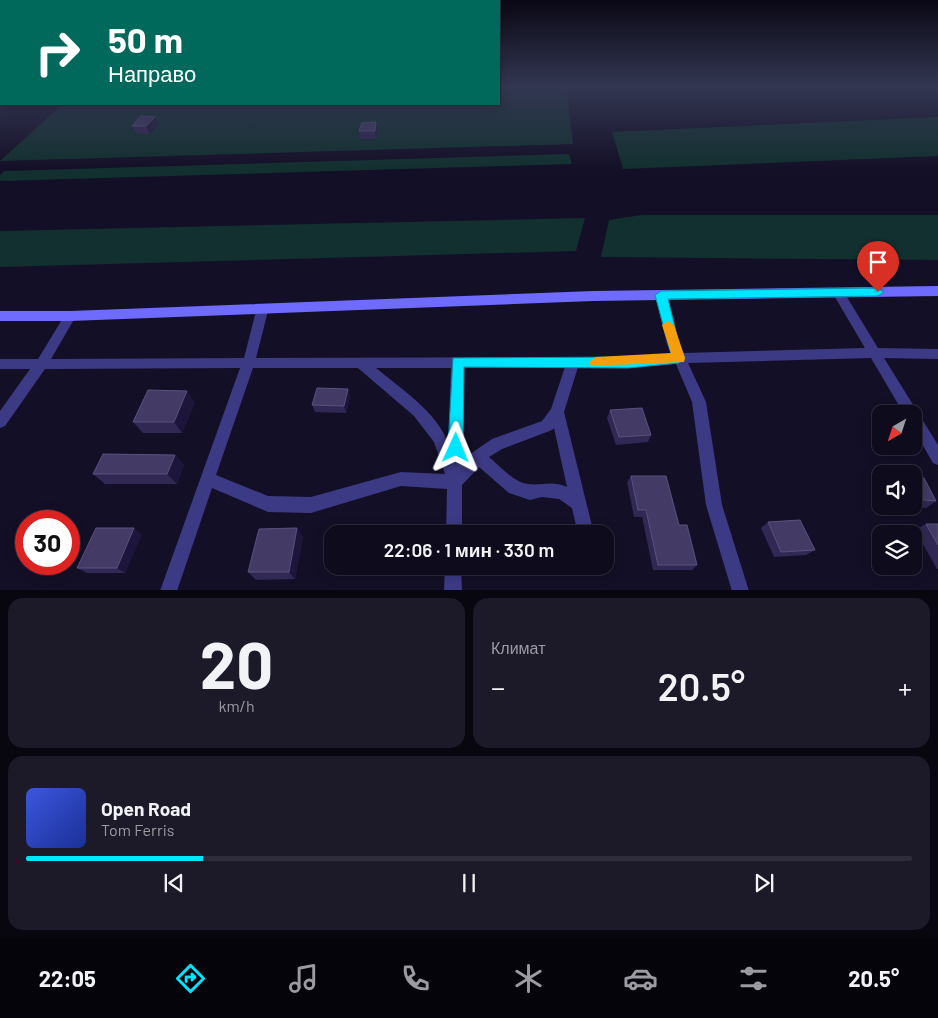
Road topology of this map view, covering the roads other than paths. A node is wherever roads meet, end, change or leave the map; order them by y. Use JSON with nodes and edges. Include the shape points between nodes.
{"nodes":[{"id":1,"x":938,"y":291,"type":"edge"},
{"id":2,"x":838,"y":292,"type":"junction"},
{"id":3,"x":661,"y":295,"type":"junction"},
{"id":4,"x":263,"y":307,"type":"junction"},
{"id":5,"x":0,"y":316,"type":"edge"},
{"id":6,"x":70,"y":316,"type":"junction"},
{"id":7,"x":874,"y":352,"type":"junction"},
{"id":8,"x":938,"y":354,"type":"edge"},
{"id":9,"x":679,"y":358,"type":"junction"},
{"id":10,"x":457,"y":362,"type":"junction"},
{"id":11,"x":573,"y":362,"type":"junction"},
{"id":12,"x":0,"y":364,"type":"edge"},
{"id":13,"x":41,"y":364,"type":"junction"},
{"id":14,"x":248,"y":364,"type":"junction"},
{"id":15,"x":363,"y":365,"type":"junction"},
{"id":16,"x":906,"y":405,"type":"edge"},
{"id":17,"x":557,"y":412,"type":"junction"},
{"id":18,"x":0,"y":422,"type":"edge"},
{"id":19,"x":922,"y":431,"type":"edge"},
{"id":20,"x":478,"y":457,"type":"junction"},
{"id":21,"x":938,"y":458,"type":"edge"},
{"id":22,"x":207,"y":478,"type":"junction"},
{"id":23,"x":455,"y":482,"type":"junction"},
{"id":24,"x":578,"y":503,"type":"junction"},
{"id":25,"x":454,"y":525,"type":"edge"},
{"id":26,"x":584,"y":525,"type":"edge"},
{"id":27,"x":453,"y":575,"type":"edge"},
{"id":28,"x":168,"y":590,"type":"edge"},
{"id":29,"x":453,"y":590,"type":"edge"},
{"id":30,"x":741,"y":590,"type":"edge"}],
"edges":[{"from":1,"to":2,"type":"main road"},
{"from":2,"to":3,"type":"main road"},
{"from":2,"to":7,"type":"street"},
{"from":3,"to":4,"type":"main road"},
{"from":3,"to":9,"type":"street"},
{"from":4,"to":6,"type":"main road"},
{"from":4,"to":14,"type":"street"},
{"from":5,"to":6,"type":"main road"},
{"from":6,"to":13,"type":"street"},
{"from":7,"to":8,"type":"street"},
{"from":7,"to":9,"type":"street"},
{"from":7,"to":16,"type":"street"},
{"from":9,"to":11,"type":"street"},
{"from":9,"to":30,"type":"street","via":[[699,402],[714,505]]},
{"from":10,"to":11,"type":"street"},
{"from":10,"to":15,"type":"street"},
{"from":10,"to":23,"type":"street"},
{"from":11,"to":17,"type":"street"},
{"from":12,"to":13,"type":"street"},
{"from":13,"to":14,"type":"street"},
{"from":13,"to":18,"type":"street"},
{"from":14,"to":15,"type":"street"},
{"from":14,"to":22,"type":"street"},
{"from":15,"to":23,"type":"street","via":[[419,412],[440,439]]},
{"from":17,"to":20,"type":"street","via":[[547,426],[497,444]]},
{"from":17,"to":24,"type":"street"},
{"from":19,"to":21,"type":"street"},
{"from":20,"to":23,"type":"street"},
{"from":20,"to":24,"type":"street","via":[[514,488],[530,492],[561,492]]},
{"from":22,"to":23,"type":"street","via":[[268,504],[311,505],[402,479]]},
{"from":22,"to":28,"type":"street"},
{"from":23,"to":25,"type":"street"},
{"from":24,"to":26,"type":"street"},
{"from":27,"to":29,"type":"street"}]}
